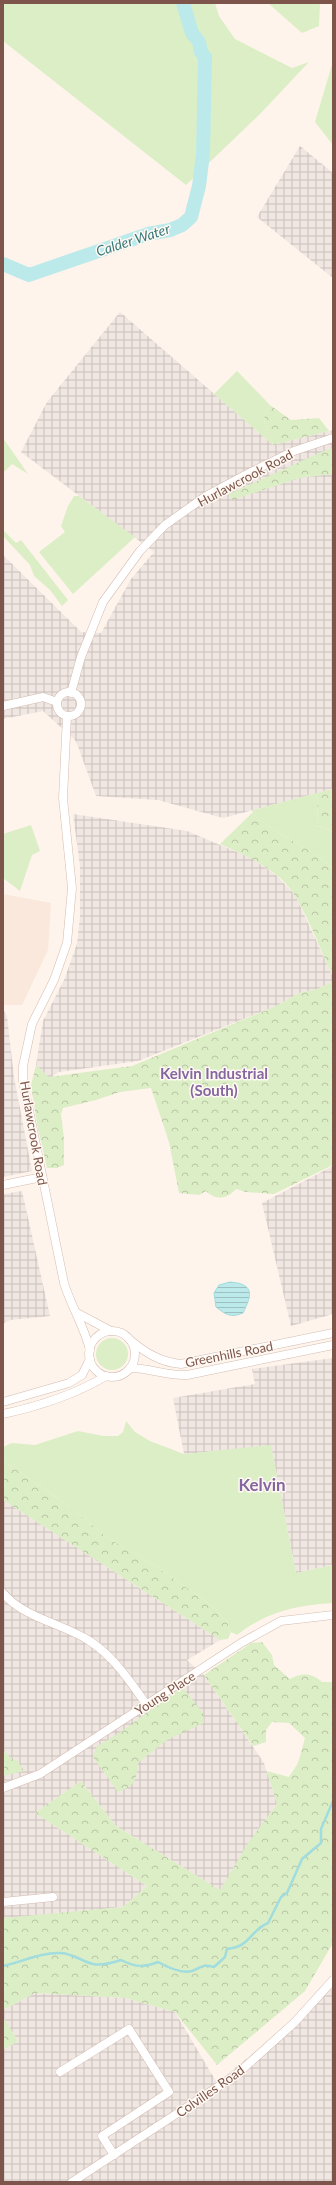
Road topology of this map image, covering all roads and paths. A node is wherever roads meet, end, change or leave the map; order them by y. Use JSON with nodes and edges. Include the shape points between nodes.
{"nodes":[{"id":1,"x":333,"y":438,"type":"edge"},
{"id":2,"x":71,"y":692,"type":"junction"},
{"id":3,"x":57,"y":702,"type":"junction"},
{"id":4,"x":3,"y":706,"type":"edge"},
{"id":5,"x":67,"y":716,"type":"junction"},
{"id":6,"x":42,"y":1177,"type":"junction"},
{"id":7,"x":3,"y":1185,"type":"edge"},
{"id":8,"x":77,"y":1313,"type":"junction"},
{"id":9,"x":111,"y":1331,"type":"junction"},
{"id":10,"x":333,"y":1333,"type":"edge"},
{"id":11,"x":130,"y":1340,"type":"junction"},
{"id":12,"x":333,"y":1345,"type":"edge"},
{"id":13,"x":90,"y":1350,"type":"junction"},
{"id":14,"x":90,"y":1359,"type":"junction"},
{"id":15,"x":130,"y":1368,"type":"junction"},
{"id":16,"x":106,"y":1376,"type":"junction"},
{"id":17,"x":3,"y":1402,"type":"edge"},
{"id":18,"x":3,"y":1414,"type":"edge"},
{"id":19,"x":3,"y":1593,"type":"edge"},
{"id":20,"x":333,"y":1615,"type":"edge"},
{"id":21,"x":147,"y":1705,"type":"junction"},
{"id":22,"x":3,"y":1788,"type":"edge"},
{"id":23,"x":53,"y":1897,"type":"dead end"},
{"id":24,"x":3,"y":1902,"type":"edge"},
{"id":25,"x":333,"y":1980,"type":"edge"},
{"id":26,"x":60,"y":2072,"type":"dead end"},
{"id":27,"x":114,"y":2155,"type":"junction"},
{"id":28,"x":72,"y":2182,"type":"edge"}],
"edges":[{"from":1,"to":2,"type":"street","name":"Hurlawcrook Road","via":[[294,451],[249,473],[206,496],[165,525],[140,551],[103,602],[81,657]]},
{"from":2,"to":3,"type":"street","via":[[61,696]]},
{"from":2,"to":5,"type":"street","via":[[77,696],[81,706],[75,715]]},
{"from":3,"to":4,"type":"street","via":[[43,697]]},
{"from":3,"to":5,"type":"street","via":[[60,713]]},
{"from":5,"to":6,"type":"street","name":"Hurlawcrook Road","via":[[63,798],[72,888],[67,943],[54,980],[32,1024],[23,1066],[23,1082]]},
{"from":6,"to":7,"type":"street"},
{"from":6,"to":8,"type":"street","name":"Hurlawcrook Road","via":[[64,1283],[70,1303]]},
{"from":8,"to":9,"type":"street"},
{"from":8,"to":13,"type":"street","name":"Hurlawcrook Road"},
{"from":9,"to":11,"type":"street","via":[[124,1334]]},
{"from":9,"to":13,"type":"street","via":[[97,1337]]},
{"from":10,"to":11,"type":"street","name":"Greenhills Road","via":[[181,1364],[158,1359],[144,1352]]},
{"from":11,"to":15,"type":"street","via":[[135,1351]]},
{"from":12,"to":15,"type":"street","name":"Greenhills Road","via":[[187,1375]]},
{"from":13,"to":14,"type":"street"},
{"from":14,"to":16,"type":"street","via":[[96,1370]]},
{"from":14,"to":17,"type":"street","via":[[82,1375],[69,1384]]},
{"from":15,"to":16,"type":"street","via":[[118,1376]]},
{"from":16,"to":18,"type":"street","via":[[77,1393]]},
{"from":19,"to":21,"type":"street","via":[[12,1604],[88,1640],[116,1664]]},
{"from":20,"to":21,"type":"street","name":"Young Place","via":[[281,1621],[241,1643]]},
{"from":21,"to":22,"type":"street","name":"Young Place","via":[[40,1774]]},
{"from":23,"to":24,"type":"street"},
{"from":25,"to":27,"type":"street","name":"Colvilles Road","via":[[295,2022],[236,2075]]},
{"from":26,"to":27,"type":"street","via":[[129,2029],[169,2092],[102,2136]]},
{"from":27,"to":28,"type":"street","name":"Colvilles Road"}]}
